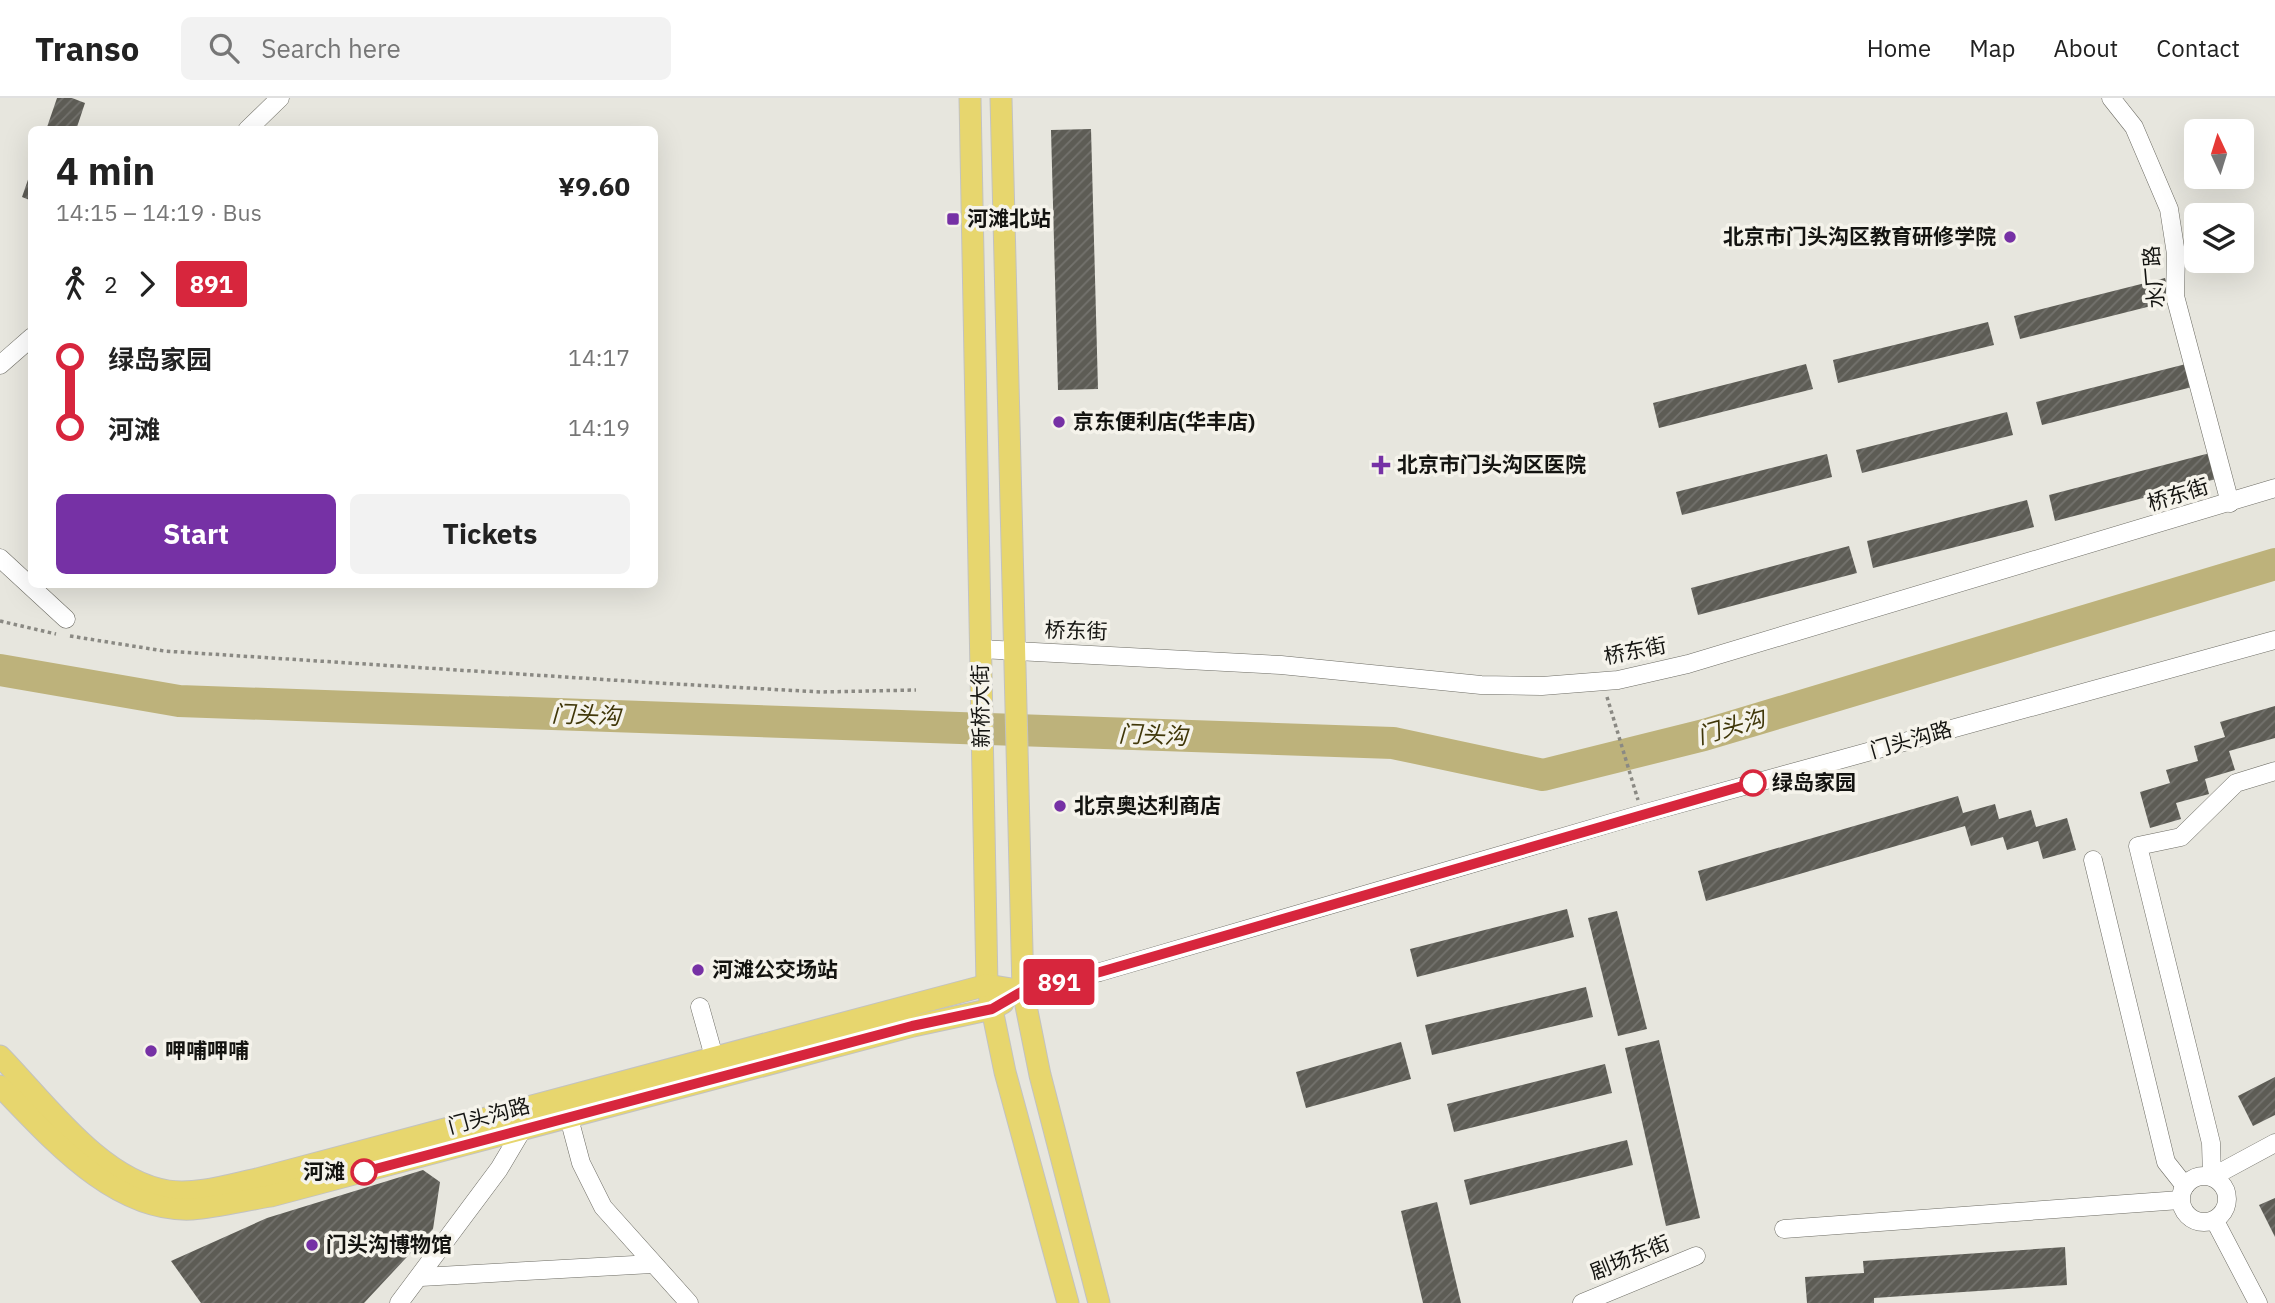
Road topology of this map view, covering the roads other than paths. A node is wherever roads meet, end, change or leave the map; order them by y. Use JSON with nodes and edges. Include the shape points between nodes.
{"nodes":[{"id":1,"x":280,"y":98,"type":"edge"},
{"id":2,"x":971,"y":98,"type":"edge"},
{"id":3,"x":1001,"y":98,"type":"edge"},
{"id":4,"x":2111,"y":98,"type":"edge"},
{"id":5,"x":251,"y":126,"type":"edge"},
{"id":6,"x":28,"y":340,"type":"edge"},
{"id":7,"x":0,"y":365,"type":"edge"},
{"id":8,"x":2275,"y":488,"type":"edge"},
{"id":9,"x":2230,"y":503,"type":"junction"},
{"id":10,"x":0,"y":558,"type":"edge"},
{"id":11,"x":28,"y":584,"type":"edge"},
{"id":12,"x":32,"y":588,"type":"edge"},
{"id":13,"x":66,"y":619,"type":"dead end"},
{"id":14,"x":2275,"y":640,"type":"edge"},
{"id":15,"x":980,"y":649,"type":"junction"},
{"id":16,"x":1015,"y":652,"type":"junction"},
{"id":17,"x":2275,"y":771,"type":"edge"},
{"id":18,"x":2093,"y":860,"type":"dead end"},
{"id":19,"x":988,"y":985,"type":"junction"},
{"id":20,"x":1023,"y":991,"type":"junction"},
{"id":21,"x":701,"y":1007,"type":"dead end"},
{"id":22,"x":992,"y":1009,"type":"junction"},
{"id":23,"x":0,"y":1056,"type":"edge"},
{"id":24,"x":714,"y":1057,"type":"junction"},
{"id":25,"x":720,"y":1078,"type":"junction"},
{"id":26,"x":0,"y":1086,"type":"edge"},
{"id":27,"x":514,"y":1110,"type":"junction"},
{"id":28,"x":569,"y":1118,"type":"junction"},
{"id":29,"x":521,"y":1132,"type":"junction"},
{"id":30,"x":2275,"y":1143,"type":"edge"},
{"id":31,"x":2212,"y":1177,"type":"junction"},
{"id":32,"x":2183,"y":1193,"type":"junction"},
{"id":33,"x":2215,"y":1221,"type":"junction"},
{"id":34,"x":1784,"y":1228,"type":"dead end"},
{"id":35,"x":1696,"y":1256,"type":"dead end"},
{"id":36,"x":652,"y":1264,"type":"junction"},
{"id":37,"x":421,"y":1277,"type":"junction"},
{"id":38,"x":399,"y":1303,"type":"edge"},
{"id":39,"x":689,"y":1303,"type":"edge"},
{"id":40,"x":1068,"y":1303,"type":"edge"},
{"id":41,"x":1099,"y":1303,"type":"edge"},
{"id":42,"x":1582,"y":1303,"type":"edge"},
{"id":43,"x":2258,"y":1303,"type":"edge"}],
"edges":[{"from":1,"to":5,"type":"street"},
{"from":2,"to":15,"type":"main road","name":"新桥大街"},
{"from":3,"to":16,"type":"main road","name":"新桥大街"},
{"from":4,"to":9,"type":"street","name":"水厂路","via":[[2134,127],[2169,209],[2176,254],[2175,296]]},
{"from":6,"to":7,"type":"street"},
{"from":8,"to":9,"type":"street","name":"桥东街"},
{"from":9,"to":16,"type":"street","name":"桥东街","via":[[1688,664],[1602,681],[1482,685],[1281,665]]},
{"from":10,"to":11,"type":"street"},
{"from":12,"to":13,"type":"street"},
{"from":14,"to":20,"type":"street","name":"门头沟路"},
{"from":15,"to":16,"type":"street","name":"桥东街"},
{"from":15,"to":19,"type":"main road","name":"新桥大街"},
{"from":16,"to":20,"type":"main road","name":"新桥大街"},
{"from":17,"to":31,"type":"street","via":[[2236,783],[2180,837],[2138,846],[2211,1143]]},
{"from":18,"to":32,"type":"street","via":[[2166,1162]]},
{"from":19,"to":20,"type":"main road","name":"门头沟路"},
{"from":19,"to":22,"type":"main road","name":"新桥大街"},
{"from":19,"to":24,"type":"main road","name":"门头沟路"},
{"from":20,"to":22,"type":"main road","name":"门头沟路"},
{"from":20,"to":41,"type":"main road","name":"新桥大街"},
{"from":21,"to":24,"type":"street"},
{"from":22,"to":25,"type":"main road","name":"门头沟路"},
{"from":22,"to":40,"type":"main road","name":"新桥大街"},
{"from":23,"to":27,"type":"main road","name":"门头沟路","via":[[91,1152],[131,1181],[168,1191],[202,1191],[257,1179]]},
{"from":24,"to":25,"type":"street"},
{"from":24,"to":27,"type":"main road","name":"门头沟路"},
{"from":25,"to":28,"type":"main road","name":"门头沟路"},
{"from":26,"to":29,"type":"main road","name":"门头沟路","via":[[98,1179],[141,1200],[190,1209],[271,1196]]},
{"from":27,"to":29,"type":"street"},
{"from":28,"to":29,"type":"main road","name":"门头沟路"},
{"from":28,"to":36,"type":"street","via":[[581,1164],[603,1207]]},
{"from":29,"to":37,"type":"street"},
{"from":30,"to":31,"type":"street"},
{"from":31,"to":32,"type":"street","via":[[2197,1177]]},
{"from":31,"to":33,"type":"street","via":[[2226,1189],[2227,1198],[2227,1207]]},
{"from":32,"to":33,"type":"street","via":[[2192,1220]]},
{"from":32,"to":34,"type":"street"},
{"from":33,"to":43,"type":"street"},
{"from":35,"to":42,"type":"street","name":"剧场东街"},
{"from":36,"to":37,"type":"street"},
{"from":36,"to":39,"type":"street"},
{"from":37,"to":38,"type":"street"}]}
